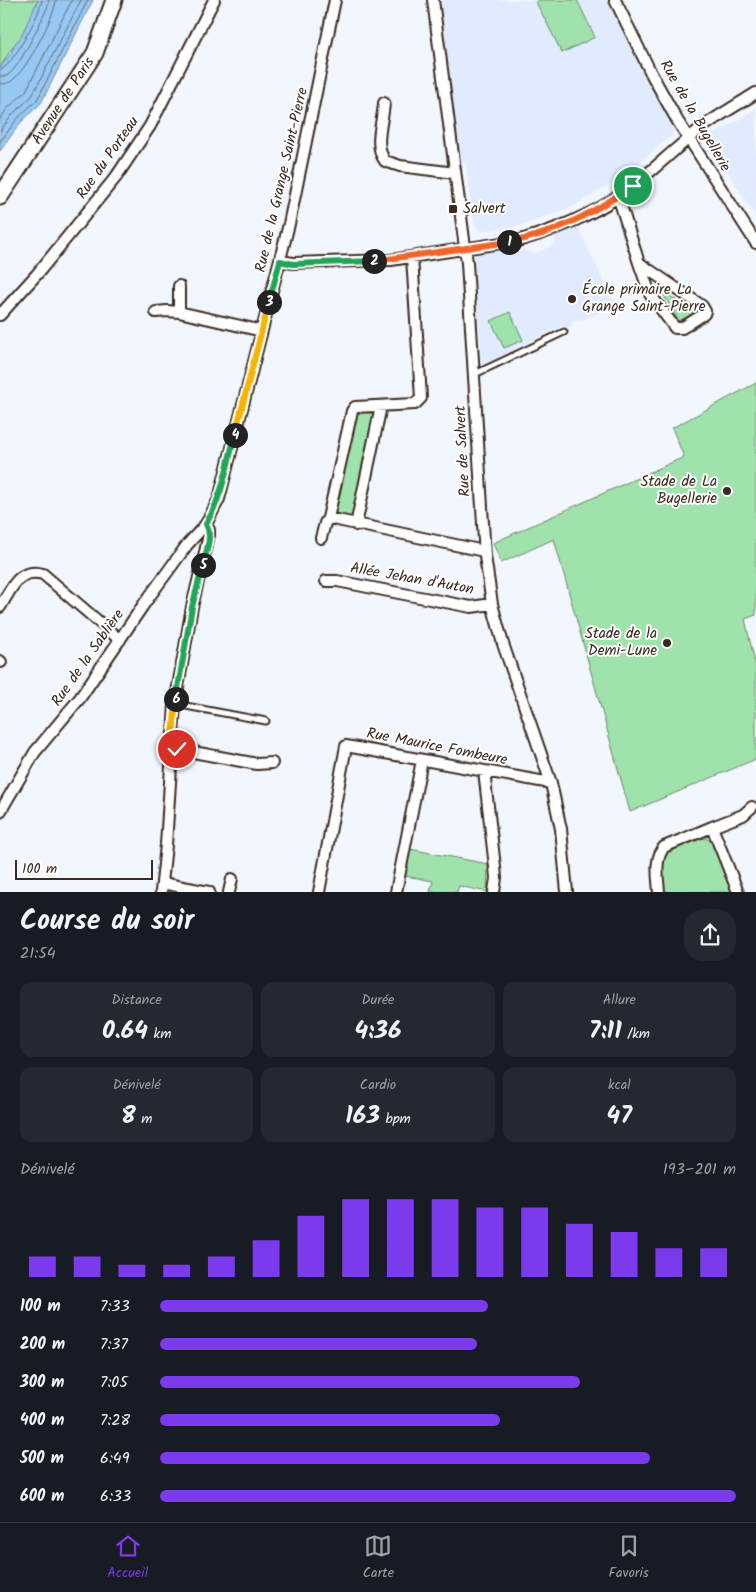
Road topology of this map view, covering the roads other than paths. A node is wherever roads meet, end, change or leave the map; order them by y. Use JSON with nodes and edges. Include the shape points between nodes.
{"nodes":[{"id":1,"x":114,"y":0,"type":"edge"},
{"id":2,"x":214,"y":0,"type":"edge"},
{"id":3,"x":433,"y":0,"type":"edge"},
{"id":4,"x":616,"y":0,"type":"edge"},
{"id":5,"x":332,"y":1,"type":"edge"},
{"id":6,"x":756,"y":93,"type":"edge"},
{"id":7,"x":384,"y":103,"type":"dead end"},
{"id":8,"x":688,"y":139,"type":"junction"},
{"id":9,"x":455,"y":173,"type":"junction"},
{"id":10,"x":618,"y":196,"type":"junction"},
{"id":11,"x":0,"y":197,"type":"edge"},
{"id":12,"x":756,"y":243,"type":"edge"},
{"id":13,"x":465,"y":248,"type":"junction"},
{"id":14,"x":412,"y":257,"type":"junction"},
{"id":15,"x":280,"y":261,"type":"junction"},
{"id":16,"x":639,"y":263,"type":"junction"},
{"id":17,"x":179,"y":286,"type":"dead end"},
{"id":18,"x":156,"y":312,"type":"dead end"},
{"id":19,"x":180,"y":312,"type":"junction"},
{"id":20,"x":0,"y":315,"type":"edge"},
{"id":21,"x":262,"y":331,"type":"junction"},
{"id":22,"x":564,"y":332,"type":"dead end"},
{"id":23,"x":474,"y":374,"type":"junction"},
{"id":24,"x":381,"y":406,"type":"junction"},
{"id":25,"x":328,"y":518,"type":"junction"},
{"id":26,"x":206,"y":524,"type":"junction"},
{"id":27,"x":356,"y":525,"type":"junction"},
{"id":28,"x":321,"y":538,"type":"dead end"},
{"id":29,"x":484,"y":552,"type":"junction"},
{"id":30,"x":326,"y":581,"type":"dead end"},
{"id":31,"x":492,"y":604,"type":"junction"},
{"id":32,"x":0,"y":607,"type":"edge"},
{"id":33,"x":120,"y":640,"type":"junction"},
{"id":34,"x":175,"y":704,"type":"junction"},
{"id":35,"x":266,"y":721,"type":"dead end"},
{"id":36,"x":172,"y":748,"type":"junction"},
{"id":37,"x":422,"y":760,"type":"junction"},
{"id":38,"x":272,"y":763,"type":"dead end"},
{"id":39,"x":484,"y":772,"type":"junction"},
{"id":40,"x":551,"y":783,"type":"junction"},
{"id":41,"x":752,"y":808,"type":"dead end"},
{"id":42,"x":0,"y":810,"type":"edge"},
{"id":43,"x":712,"y":828,"type":"junction"},
{"id":44,"x":232,"y":879,"type":"dead end"},
{"id":45,"x":162,"y":888,"type":"edge"},
{"id":46,"x":209,"y":892,"type":"edge"},
{"id":47,"x":229,"y":892,"type":"edge"},
{"id":48,"x":318,"y":892,"type":"edge"},
{"id":49,"x":396,"y":892,"type":"edge"},
{"id":50,"x":494,"y":892,"type":"edge"},
{"id":51,"x":566,"y":892,"type":"edge"},
{"id":52,"x":659,"y":892,"type":"edge"},
{"id":53,"x":738,"y":892,"type":"edge"}],
"edges":[{"from":1,"to":11,"type":"main road","name":"Avenue de Paris","via":[[96,53]]},
{"from":2,"to":20,"type":"street","name":"Rue du Porteau","via":[[150,126],[116,177]]},
{"from":3,"to":9,"type":"street","name":"Rue de Salvert"},
{"from":4,"to":8,"type":"street","name":"Rue de la Bugellerie","via":[[652,75]]},
{"from":5,"to":15,"type":"street","name":"Rue de la Grange Saint-Pierre","via":[[333,17]]},
{"from":6,"to":8,"type":"street"},
{"from":7,"to":9,"type":"street","via":[[379,150],[385,161]]},
{"from":8,"to":10,"type":"street"},
{"from":8,"to":12,"type":"street","name":"Rue de la Bugellerie"},
{"from":9,"to":13,"type":"street","name":"Rue de Salvert"},
{"from":10,"to":13,"type":"street","via":[[580,219],[539,234],[521,240]]},
{"from":10,"to":16,"type":"street"},
{"from":13,"to":14,"type":"street"},
{"from":13,"to":23,"type":"street","name":"Rue de Salvert"},
{"from":14,"to":15,"type":"street","via":[[361,262],[293,264]]},
{"from":14,"to":24,"type":"street","via":[[420,398],[415,404]]},
{"from":15,"to":21,"type":"street","name":"Rue de la Grange Saint-Pierre"},
{"from":16,"to":16,"type":"street","via":[[650,294],[674,328],[682,328],[704,314],[702,306]]},
{"from":17,"to":19,"type":"street"},
{"from":18,"to":19,"type":"street"},
{"from":19,"to":21,"type":"street"},
{"from":21,"to":26,"type":"street","name":"Rue de la Grange Saint-Pierre","via":[[221,492]]},
{"from":22,"to":23,"type":"lane"},
{"from":23,"to":29,"type":"street","name":"Rue de Salvert"},
{"from":24,"to":25,"type":"street","via":[[355,407],[352,411]]},
{"from":24,"to":27,"type":"street"},
{"from":25,"to":27,"type":"street"},
{"from":25,"to":28,"type":"street"},
{"from":26,"to":33,"type":"street","name":"Rue de la Sablière","via":[[187,545]]},
{"from":26,"to":34,"type":"street","name":"Rue de la Grange Saint-Pierre","via":[[209,536],[192,607]]},
{"from":27,"to":29,"type":"street"},
{"from":29,"to":31,"type":"street","name":"Rue de Salvert"},
{"from":30,"to":31,"type":"street","name":"Allée Jehan d'Auton","via":[[471,606]]},
{"from":31,"to":40,"type":"street","name":"Rue de Salvert"},
{"from":32,"to":33,"type":"street","via":[[20,577],[28,572],[43,574]]},
{"from":33,"to":42,"type":"street","name":"Rue de la Sablière","via":[[80,698],[35,752]]},
{"from":34,"to":35,"type":"lane"},
{"from":34,"to":36,"type":"street","name":"Rue de la Grange Saint-Pierre"},
{"from":36,"to":38,"type":"street","via":[[257,764]]},
{"from":36,"to":45,"type":"street","name":"Rue de la Grange Saint-Pierre"},
{"from":37,"to":39,"type":"street","name":"Rue Maurice Fombeure"},
{"from":37,"to":48,"type":"street","name":"Rue Maurice Fombeure","via":[[346,746]]},
{"from":37,"to":49,"type":"street"},
{"from":39,"to":40,"type":"street","name":"Rue Maurice Fombeure"},
{"from":39,"to":50,"type":"street","via":[[496,878]]},
{"from":40,"to":51,"type":"street","name":"Rue de Salvert","via":[[561,829]]},
{"from":41,"to":43,"type":"street"},
{"from":43,"to":52,"type":"street","via":[[664,847],[659,853]]},
{"from":43,"to":53,"type":"street"},
{"from":44,"to":47,"type":"street"},
{"from":45,"to":46,"type":"street"}]}
